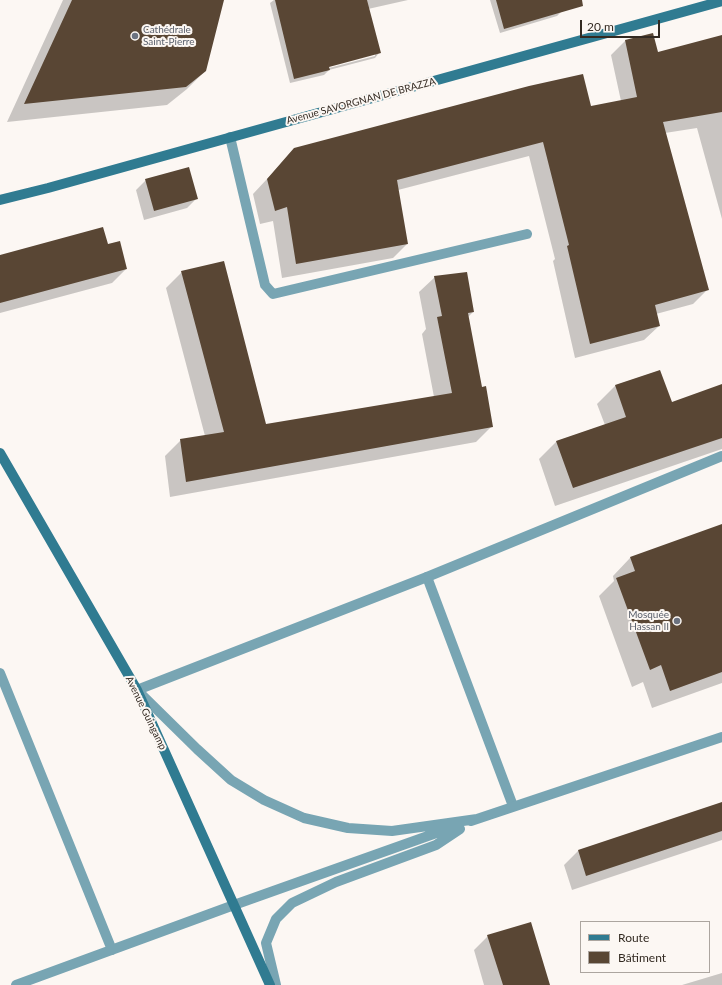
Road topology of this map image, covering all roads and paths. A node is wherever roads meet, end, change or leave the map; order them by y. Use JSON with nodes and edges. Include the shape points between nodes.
{"nodes":[{"id":1,"x":718,"y":1,"type":"edge"},
{"id":2,"x":230,"y":137,"type":"junction"},
{"id":3,"x":0,"y":200,"type":"edge"},
{"id":4,"x":527,"y":234,"type":"dead end"},
{"id":5,"x":0,"y":453,"type":"edge"},
{"id":6,"x":722,"y":456,"type":"edge"},
{"id":7,"x":428,"y":577,"type":"junction"},
{"id":8,"x":0,"y":673,"type":"edge"},
{"id":9,"x":137,"y":690,"type":"junction"},
{"id":10,"x":722,"y":737,"type":"edge"},
{"id":11,"x":513,"y":806,"type":"junction"},
{"id":12,"x":477,"y":819,"type":"junction"},
{"id":13,"x":234,"y":905,"type":"junction"},
{"id":14,"x":112,"y":950,"type":"junction"},
{"id":15,"x":16,"y":985,"type":"edge"},
{"id":16,"x":270,"y":985,"type":"edge"},
{"id":17,"x":276,"y":985,"type":"edge"}],
"edges":[{"from":1,"to":2,"type":"street","name":"Avenue SAVORGNAN DE BRAZZA"},
{"from":2,"to":3,"type":"street","name":"Avenue SAVORGNAN DE BRAZZA"},
{"from":2,"to":4,"type":"street","via":[[265,285],[273,294]]},
{"from":5,"to":9,"type":"street","name":"Avenue Guingamp"},
{"from":6,"to":7,"type":"street"},
{"from":7,"to":9,"type":"street"},
{"from":7,"to":11,"type":"street"},
{"from":8,"to":14,"type":"street"},
{"from":9,"to":12,"type":"street","via":[[231,780],[264,800],[304,818],[348,828],[392,831]]},
{"from":9,"to":13,"type":"street","name":"Avenue Guingamp"},
{"from":10,"to":11,"type":"street"},
{"from":11,"to":12,"type":"street"},
{"from":12,"to":13,"type":"street"},
{"from":12,"to":17,"type":"street","via":[[436,845],[336,882],[292,903],[276,919],[266,943]]},
{"from":13,"to":14,"type":"street"},
{"from":13,"to":16,"type":"street","name":"Avenue Guingamp"},
{"from":14,"to":15,"type":"street"}]}
